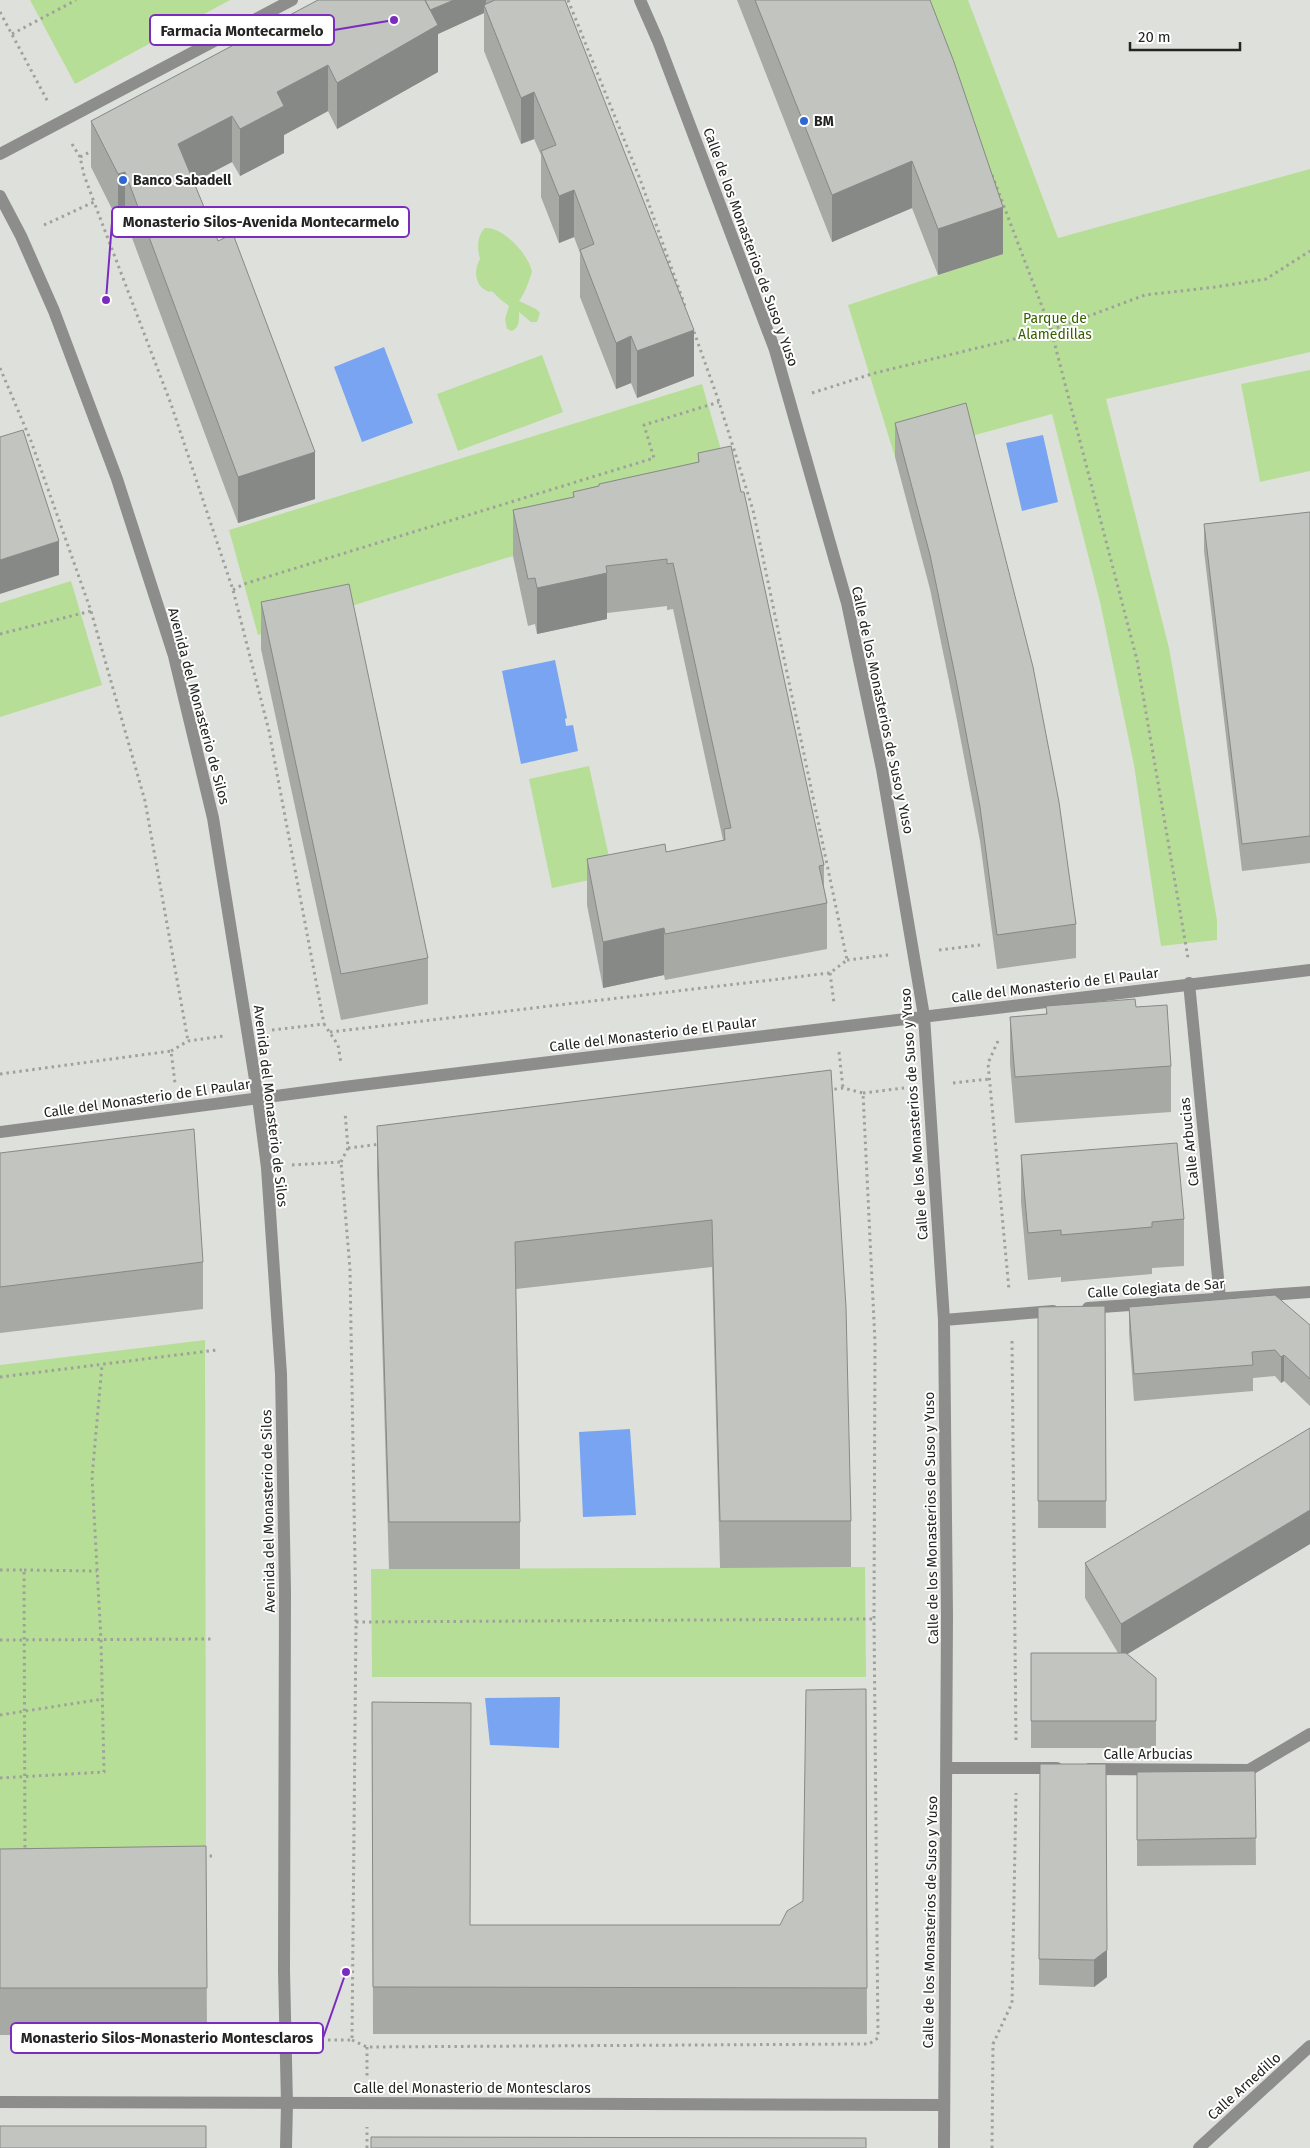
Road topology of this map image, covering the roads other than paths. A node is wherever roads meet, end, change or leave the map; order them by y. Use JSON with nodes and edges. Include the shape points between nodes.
{"nodes":[{"id":1,"x":292,"y":0,"type":"edge"},
{"id":2,"x":640,"y":0,"type":"edge"},
{"id":3,"x":0,"y":154,"type":"edge"},
{"id":4,"x":0,"y":196,"type":"edge"},
{"id":5,"x":1310,"y":970,"type":"edge"},
{"id":6,"x":1189,"y":984,"type":"junction"},
{"id":7,"x":924,"y":1016,"type":"junction"},
{"id":8,"x":258,"y":1098,"type":"junction"},
{"id":9,"x":0,"y":1132,"type":"edge"},
{"id":10,"x":1310,"y":1292,"type":"edge"},
{"id":11,"x":1220,"y":1298,"type":"junction"},
{"id":12,"x":944,"y":1320,"type":"junction"},
{"id":13,"x":1310,"y":1734,"type":"edge"},
{"id":14,"x":947,"y":1768,"type":"junction"},
{"id":15,"x":1310,"y":2046,"type":"edge"},
{"id":16,"x":0,"y":2102,"type":"edge"},
{"id":17,"x":287,"y":2104,"type":"junction"},
{"id":18,"x":944,"y":2105,"type":"junction"},
{"id":19,"x":286,"y":2148,"type":"edge"},
{"id":20,"x":944,"y":2148,"type":"edge"},
{"id":21,"x":1199,"y":2148,"type":"edge"}],
"edges":[{"from":1,"to":3,"type":"street"},
{"from":2,"to":7,"type":"street","name":"Calle de los Monasterios de Suso y Yuso","via":[[771,341],[847,603],[882,769]]},
{"from":4,"to":8,"type":"street","name":"Avenida del Monasterio de Silos","via":[[54,311],[117,479],[174,656],[213,818]]},
{"from":5,"to":6,"type":"street","name":"Calle del Monasterio de El Paular"},
{"from":6,"to":7,"type":"street","name":"Calle del Monasterio de El Paular"},
{"from":6,"to":11,"type":"street","name":"Calle Arbucias"},
{"from":7,"to":8,"type":"street","name":"Calle del Monasterio de El Paular"},
{"from":7,"to":12,"type":"street","name":"Calle de los Monasterios de Suso y Yuso"},
{"from":8,"to":9,"type":"street","name":"Calle del Monasterio de El Paular"},
{"from":8,"to":17,"type":"street","name":"Avenida del Monasterio de Silos","via":[[267,1168],[281,1374]]},
{"from":10,"to":11,"type":"street","name":"Calle Colegiata de Sar"},
{"from":11,"to":12,"type":"street","name":"Calle Colegiata de Sar"},
{"from":12,"to":14,"type":"street","name":"Calle de los Monasterios de Suso y Yuso"},
{"from":13,"to":14,"type":"street","name":"Calle Arbucias","via":[[1249,1770]]},
{"from":14,"to":18,"type":"street","name":"Calle de los Monasterios de Suso y Yuso"},
{"from":15,"to":21,"type":"street","name":"Calle Arnedillo"},
{"from":16,"to":17,"type":"street","name":"Calle del Monasterio de Montesclaros"},
{"from":17,"to":18,"type":"street","name":"Calle del Monasterio de Montesclaros"},
{"from":17,"to":19,"type":"street","name":"Avenida del Monasterio de Silos"},
{"from":18,"to":20,"type":"street","name":"Calle de los Monasterios de Suso y Yuso"}]}
